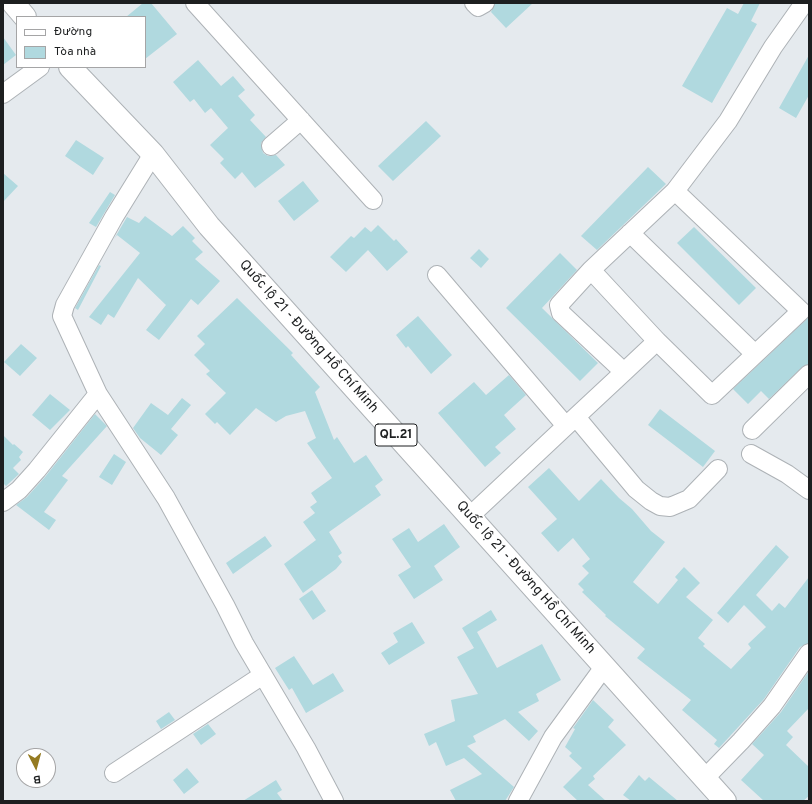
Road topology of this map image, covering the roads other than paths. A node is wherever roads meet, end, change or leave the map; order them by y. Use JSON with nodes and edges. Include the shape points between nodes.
{"nodes":[{"id":1,"x":12,"y":3,"type":"edge"},
{"id":2,"x":195,"y":3,"type":"edge"},
{"id":3,"x":474,"y":3,"type":"edge"},
{"id":4,"x":485,"y":3,"type":"edge"},
{"id":5,"x":807,"y":3,"type":"edge"},
{"id":6,"x":24,"y":16,"type":"edge"},
{"id":7,"x":39,"y":68,"type":"edge"},
{"id":8,"x":71,"y":68,"type":"edge"},
{"id":9,"x":3,"y":94,"type":"edge"},
{"id":10,"x":301,"y":120,"type":"junction"},
{"id":11,"x":271,"y":146,"type":"dead end"},
{"id":12,"x":153,"y":154,"type":"junction"},
{"id":13,"x":675,"y":191,"type":"junction"},
{"id":14,"x":373,"y":200,"type":"dead end"},
{"id":15,"x":630,"y":233,"type":"junction"},
{"id":16,"x":591,"y":270,"type":"junction"},
{"id":17,"x":438,"y":275,"type":"dead end"},
{"id":18,"x":657,"y":341,"type":"junction"},
{"id":19,"x":755,"y":354,"type":"junction"},
{"id":20,"x":624,"y":372,"type":"junction"},
{"id":21,"x":809,"y":374,"type":"edge"},
{"id":22,"x":98,"y":394,"type":"junction"},
{"id":23,"x":571,"y":422,"type":"junction"},
{"id":24,"x":752,"y":430,"type":"dead end"},
{"id":25,"x":751,"y":454,"type":"dead end"},
{"id":26,"x":718,"y":469,"type":"dead end"},
{"id":27,"x":809,"y":490,"type":"edge"},
{"id":28,"x":3,"y":502,"type":"edge"},
{"id":29,"x":470,"y":516,"type":"junction"},
{"id":30,"x":809,"y":653,"type":"edge"},
{"id":31,"x":604,"y":667,"type":"junction"},
{"id":32,"x":263,"y":675,"type":"junction"},
{"id":33,"x":114,"y":773,"type":"dead end"},
{"id":34,"x":705,"y":778,"type":"junction"},
{"id":35,"x":334,"y":801,"type":"edge"},
{"id":36,"x":518,"y":801,"type":"edge"},
{"id":37,"x":725,"y":801,"type":"edge"}],
"edges":[{"from":1,"to":6,"type":"highway"},
{"from":2,"to":10,"type":"street"},
{"from":3,"to":4,"type":"street","via":[[481,7]]},
{"from":5,"to":13,"type":"street","via":[[802,6],[773,47],[728,121]]},
{"from":7,"to":9,"type":"street"},
{"from":8,"to":12,"type":"highway","name":"Quốc lộ 21 - Đường Hồ Chí Minh","number":"QL.21"},
{"from":10,"to":11,"type":"street"},
{"from":10,"to":14,"type":"street"},
{"from":12,"to":22,"type":"street","via":[[114,217],[65,305],[62,316]]},
{"from":12,"to":29,"type":"highway","name":"Quốc lộ 21 - Đường Hồ Chí Minh","number":"QL.21","via":[[209,226]]},
{"from":13,"to":15,"type":"street"},
{"from":13,"to":19,"type":"street","via":[[801,311]]},
{"from":15,"to":16,"type":"street"},
{"from":15,"to":19,"type":"street"},
{"from":16,"to":18,"type":"street"},
{"from":16,"to":20,"type":"street","via":[[560,302],[559,309]]},
{"from":17,"to":23,"type":"street"},
{"from":18,"to":19,"type":"street","via":[[712,395]]},
{"from":18,"to":20,"type":"street"},
{"from":20,"to":23,"type":"street"},
{"from":21,"to":24,"type":"street"},
{"from":22,"to":28,"type":"street","via":[[37,470],[19,490]]},
{"from":22,"to":32,"type":"street","via":[[166,498]]},
{"from":23,"to":26,"type":"street","via":[[636,489],[660,506],[670,507],[689,499]]},
{"from":23,"to":29,"type":"street"},
{"from":25,"to":27,"type":"street"},
{"from":29,"to":31,"type":"highway","name":"Quốc lộ 21 - Đường Hồ Chí Minh","number":"QL.21"},
{"from":30,"to":34,"type":"street","via":[[772,706]]},
{"from":31,"to":34,"type":"highway","name":"Quốc lộ 21 - Đường Hồ Chí Minh","number":"QL.21"},
{"from":31,"to":36,"type":"street","via":[[553,737]]},
{"from":32,"to":33,"type":"street"},
{"from":32,"to":35,"type":"street"},
{"from":34,"to":37,"type":"highway","name":"Quốc lộ 21 - Đường Hồ Chí Minh","number":"QL.21"}]}
